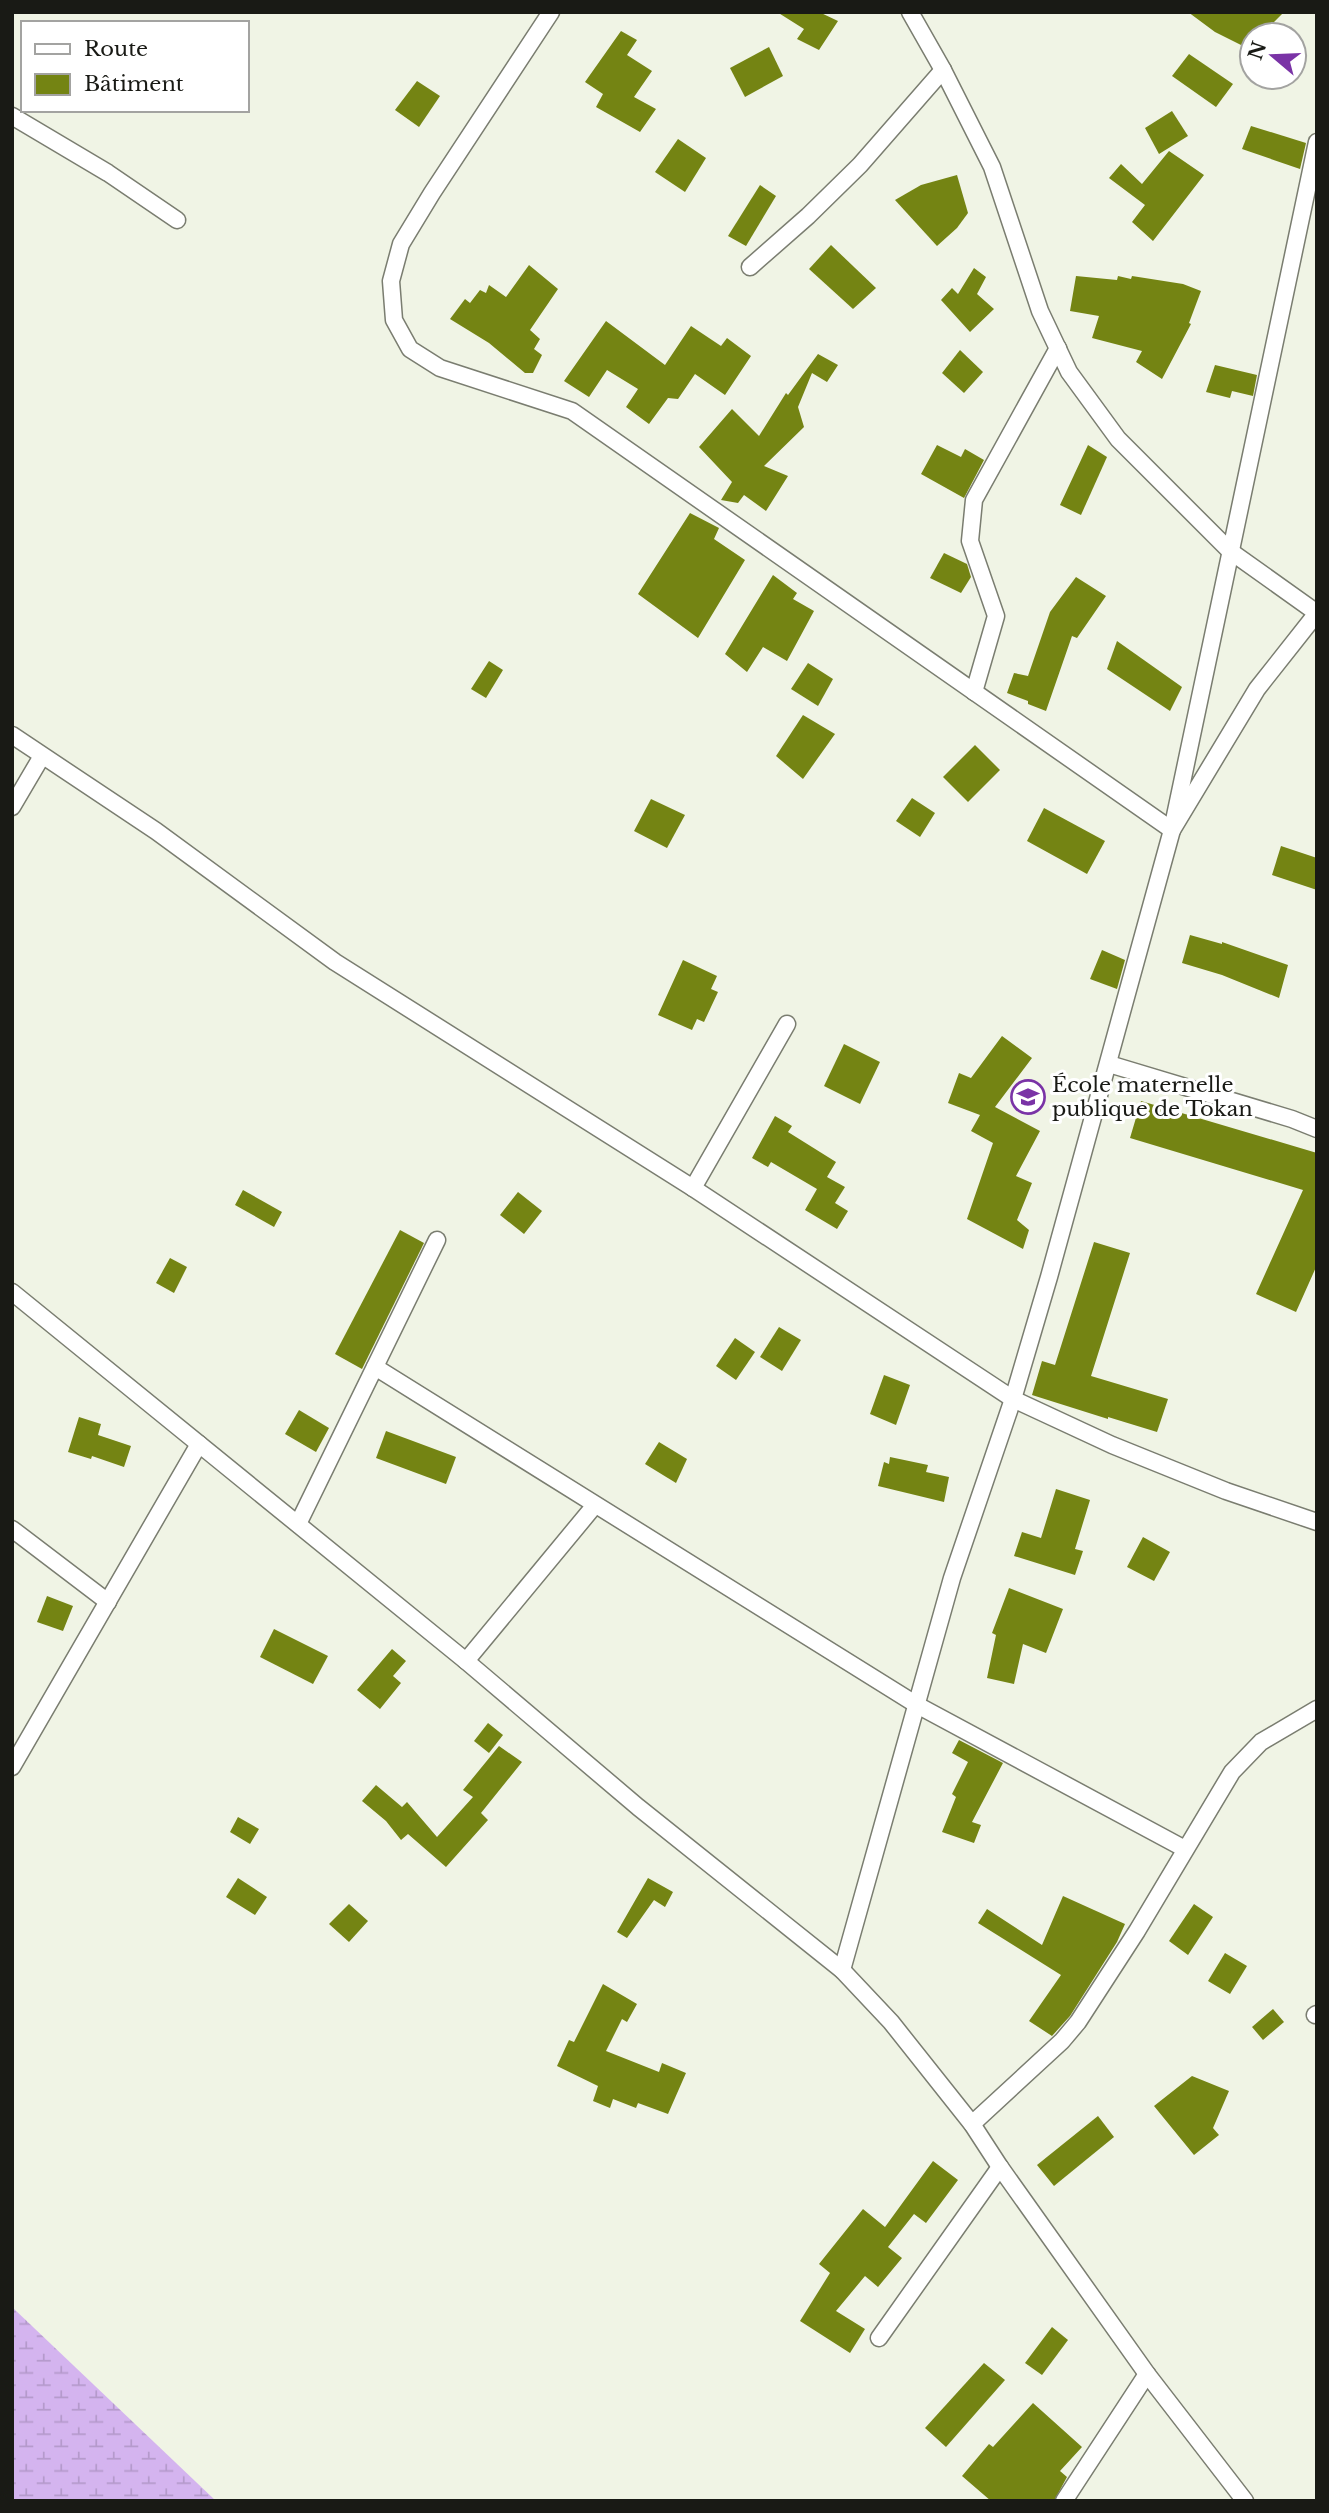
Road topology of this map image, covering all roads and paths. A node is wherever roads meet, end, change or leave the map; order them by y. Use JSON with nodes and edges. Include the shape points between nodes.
{"nodes":[{"id":1,"x":551,"y":12,"type":"edge"},
{"id":2,"x":910,"y":12,"type":"edge"},
{"id":3,"x":943,"y":70,"type":"junction"},
{"id":4,"x":12,"y":116,"type":"edge"},
{"id":5,"x":1317,"y":142,"type":"edge"},
{"id":6,"x":177,"y":220,"type":"dead end"},
{"id":7,"x":750,"y":267,"type":"dead end"},
{"id":8,"x":1058,"y":348,"type":"junction"},
{"id":9,"x":1230,"y":551,"type":"junction"},
{"id":10,"x":1317,"y":613,"type":"edge"},
{"id":11,"x":974,"y":692,"type":"junction"},
{"id":12,"x":12,"y":735,"type":"edge"},
{"id":13,"x":42,"y":756,"type":"junction"},
{"id":14,"x":12,"y":807,"type":"edge"},
{"id":15,"x":1172,"y":830,"type":"junction"},
{"id":16,"x":787,"y":1024,"type":"dead end"},
{"id":17,"x":1109,"y":1064,"type":"junction"},
{"id":18,"x":1317,"y":1129,"type":"edge"},
{"id":19,"x":693,"y":1188,"type":"junction"},
{"id":20,"x":437,"y":1240,"type":"dead end"},
{"id":21,"x":12,"y":1292,"type":"edge"},
{"id":22,"x":375,"y":1367,"type":"junction"},
{"id":23,"x":1013,"y":1399,"type":"junction"},
{"id":24,"x":199,"y":1444,"type":"junction"},
{"id":25,"x":595,"y":1505,"type":"junction"},
{"id":26,"x":1317,"y":1522,"type":"edge"},
{"id":27,"x":298,"y":1524,"type":"junction"},
{"id":28,"x":12,"y":1529,"type":"edge"},
{"id":29,"x":108,"y":1602,"type":"junction"},
{"id":30,"x":466,"y":1661,"type":"junction"},
{"id":31,"x":918,"y":1705,"type":"junction"},
{"id":32,"x":1317,"y":1709,"type":"edge"},
{"id":33,"x":12,"y":1767,"type":"edge"},
{"id":34,"x":1185,"y":1849,"type":"junction"},
{"id":35,"x":842,"y":1970,"type":"junction"},
{"id":36,"x":972,"y":2124,"type":"junction"},
{"id":37,"x":1000,"y":2167,"type":"junction"},
{"id":38,"x":879,"y":2338,"type":"dead end"},
{"id":39,"x":1147,"y":2374,"type":"junction"},
{"id":40,"x":1065,"y":2501,"type":"edge"},
{"id":41,"x":1245,"y":2501,"type":"edge"}],
"edges":[{"from":1,"to":11,"type":"street","via":[[401,244],[391,281],[394,320],[410,349],[440,369],[572,411]]},
{"from":2,"to":3,"type":"street"},
{"from":3,"to":7,"type":"street","via":[[860,164]]},
{"from":3,"to":8,"type":"street","via":[[992,167],[1040,311]]},
{"from":4,"to":6,"type":"street"},
{"from":5,"to":9,"type":"street"},
{"from":8,"to":9,"type":"street","via":[[1069,372],[1118,439]]},
{"from":8,"to":11,"type":"street","via":[[974,500],[970,541],[996,616]]},
{"from":9,"to":10,"type":"street"},
{"from":9,"to":15,"type":"street"},
{"from":10,"to":15,"type":"street","via":[[1257,689]]},
{"from":11,"to":15,"type":"street"},
{"from":12,"to":13,"type":"street"},
{"from":13,"to":14,"type":"street"},
{"from":13,"to":19,"type":"street","via":[[156,831],[335,962]]},
{"from":15,"to":17,"type":"street"},
{"from":16,"to":19,"type":"street"},
{"from":17,"to":18,"type":"street"},
{"from":17,"to":23,"type":"street"},
{"from":19,"to":23,"type":"street"},
{"from":20,"to":22,"type":"street"},
{"from":21,"to":24,"type":"street"},
{"from":22,"to":25,"type":"street"},
{"from":22,"to":27,"type":"street"},
{"from":23,"to":26,"type":"street","via":[[1112,1445]]},
{"from":23,"to":31,"type":"street","via":[[952,1578]]},
{"from":24,"to":27,"type":"street"},
{"from":24,"to":29,"type":"street"},
{"from":25,"to":30,"type":"street"},
{"from":25,"to":31,"type":"street"},
{"from":27,"to":30,"type":"street"},
{"from":28,"to":29,"type":"street"},
{"from":29,"to":33,"type":"street"},
{"from":30,"to":35,"type":"street","via":[[638,1807]]},
{"from":31,"to":34,"type":"street"},
{"from":31,"to":35,"type":"street"},
{"from":32,"to":34,"type":"street","via":[[1261,1742],[1232,1772]]},
{"from":34,"to":36,"type":"street","via":[[1078,2022]]},
{"from":35,"to":36,"type":"street","via":[[891,2022]]},
{"from":36,"to":37,"type":"street"},
{"from":37,"to":38,"type":"street"},
{"from":37,"to":39,"type":"street"},
{"from":39,"to":40,"type":"street"},
{"from":39,"to":41,"type":"street"}]}
